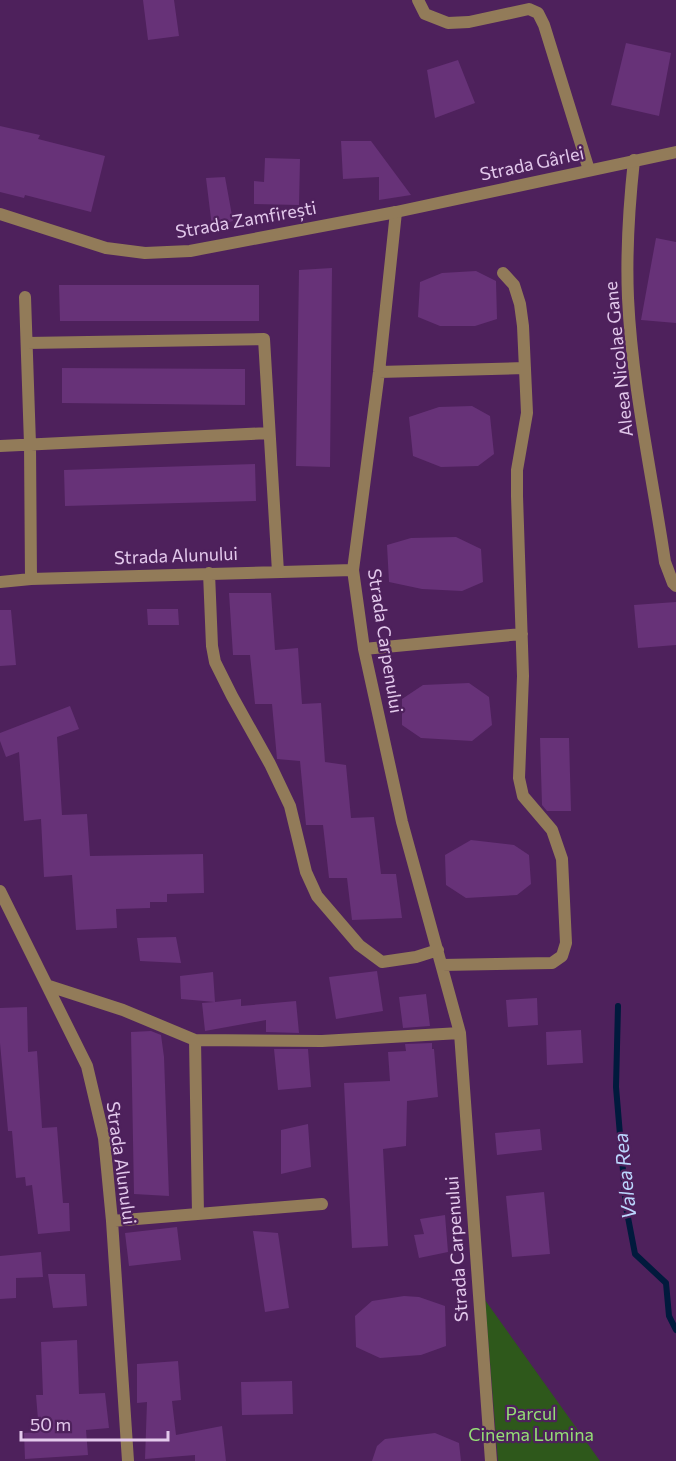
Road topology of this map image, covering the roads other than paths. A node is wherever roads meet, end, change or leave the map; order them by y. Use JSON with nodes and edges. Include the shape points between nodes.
{"nodes":[{"id":1,"x":418,"y":0,"type":"edge"},
{"id":2,"x":676,"y":152,"type":"edge"},
{"id":3,"x":634,"y":160,"type":"junction"},
{"id":4,"x":589,"y":170,"type":"junction"},
{"id":5,"x":396,"y":212,"type":"junction"},
{"id":6,"x":0,"y":214,"type":"edge"},
{"id":7,"x":503,"y":273,"type":"dead end"},
{"id":8,"x":25,"y":297,"type":"dead end"},
{"id":9,"x":27,"y":343,"type":"junction"},
{"id":10,"x":525,"y":368,"type":"junction"},
{"id":11,"x":379,"y":372,"type":"junction"},
{"id":12,"x":269,"y":433,"type":"junction"},
{"id":13,"x":30,"y":444,"type":"junction"},
{"id":14,"x":0,"y":446,"type":"edge"},
{"id":15,"x":353,"y":570,"type":"junction"},
{"id":16,"x":278,"y":572,"type":"junction"},
{"id":17,"x":209,"y":573,"type":"junction"},
{"id":18,"x":31,"y":579,"type":"junction"},
{"id":19,"x":0,"y":582,"type":"edge"},
{"id":20,"x":676,"y":586,"type":"edge"},
{"id":21,"x":522,"y":634,"type":"junction"},
{"id":22,"x":364,"y":649,"type":"junction"},
{"id":23,"x":0,"y":891,"type":"edge"},
{"id":24,"x":438,"y":950,"type":"junction"},
{"id":25,"x":442,"y":965,"type":"junction"},
{"id":26,"x":49,"y":986,"type":"junction"},
{"id":27,"x":460,"y":1033,"type":"junction"},
{"id":28,"x":195,"y":1040,"type":"junction"},
{"id":29,"x":321,"y":1204,"type":"dead end"},
{"id":30,"x":198,"y":1214,"type":"junction"},
{"id":31,"x":112,"y":1221,"type":"junction"},
{"id":32,"x":128,"y":1461,"type":"edge"},
{"id":33,"x":491,"y":1461,"type":"edge"}],
"edges":[{"from":1,"to":4,"type":"street","via":[[425,14],[448,23],[529,9],[538,13]]},
{"from":2,"to":3,"type":"street","name":"Strada Gârlei"},
{"from":3,"to":4,"type":"street","name":"Strada Gârlei"},
{"from":3,"to":20,"type":"street","name":"Aleea Nicolae Gane","via":[[628,216],[628,299],[665,562]]},
{"from":4,"to":5,"type":"street","name":"Strada Gârlei"},
{"from":5,"to":6,"type":"street","name":"Strada Zamfirești","via":[[190,251],[145,253],[106,248]]},
{"from":5,"to":11,"type":"street","name":"Strada Carpenului"},
{"from":7,"to":10,"type":"street","via":[[514,285],[520,304]]},
{"from":8,"to":9,"type":"street"},
{"from":9,"to":12,"type":"street","via":[[264,339]]},
{"from":9,"to":13,"type":"street"},
{"from":10,"to":11,"type":"street"},
{"from":10,"to":21,"type":"street","via":[[527,413],[516,496]]},
{"from":11,"to":15,"type":"street","name":"Strada Carpenului"},
{"from":12,"to":13,"type":"street"},
{"from":12,"to":16,"type":"street"},
{"from":13,"to":14,"type":"street"},
{"from":13,"to":18,"type":"street"},
{"from":15,"to":16,"type":"street","name":"Strada Alunului"},
{"from":15,"to":22,"type":"street","name":"Strada Carpenului"},
{"from":16,"to":17,"type":"street","name":"Strada Alunului"},
{"from":17,"to":18,"type":"street","name":"Strada Alunului"},
{"from":17,"to":24,"type":"street","via":[[215,662],[290,806],[306,872],[317,896],[359,945],[382,962]]},
{"from":18,"to":19,"type":"street","name":"Strada Alunului"},
{"from":21,"to":22,"type":"street"},
{"from":21,"to":25,"type":"street","via":[[519,778],[523,796],[552,830],[562,859],[566,943],[562,956],[552,963]]},
{"from":22,"to":24,"type":"street","name":"Strada Carpenului","via":[[402,822]]},
{"from":23,"to":26,"type":"street","name":"Strada Alunului"},
{"from":24,"to":25,"type":"street","name":"Strada Carpenului"},
{"from":25,"to":27,"type":"street","name":"Strada Carpenului"},
{"from":26,"to":28,"type":"street","via":[[123,1010]]},
{"from":26,"to":31,"type":"street","name":"Strada Alunului","via":[[87,1066],[104,1138]]},
{"from":27,"to":28,"type":"street","via":[[322,1041]]},
{"from":27,"to":33,"type":"street","name":"Strada Carpenului"},
{"from":28,"to":30,"type":"street"},
{"from":29,"to":30,"type":"street"},
{"from":30,"to":31,"type":"street"},
{"from":31,"to":32,"type":"street","name":"Strada Alunului"}]}
